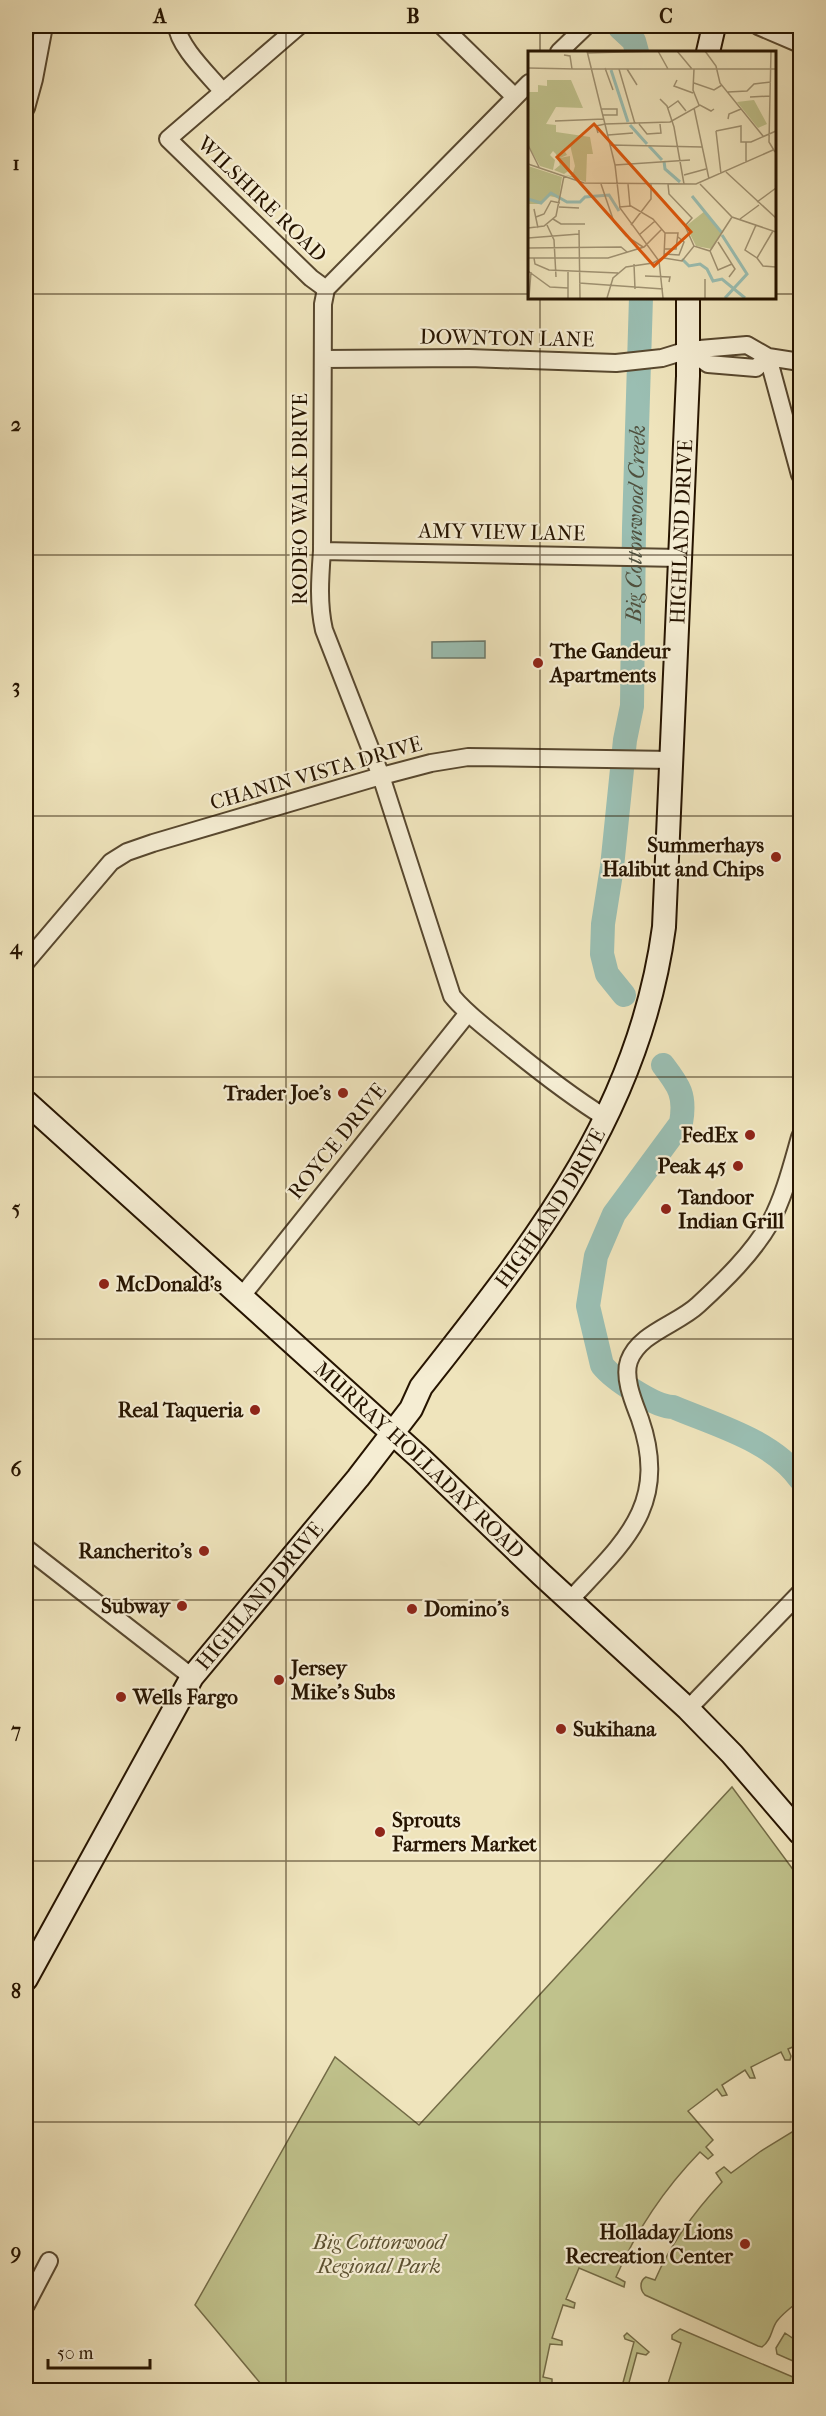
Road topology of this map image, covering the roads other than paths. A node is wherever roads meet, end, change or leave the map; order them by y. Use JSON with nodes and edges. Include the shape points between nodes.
{"nodes":[{"id":1,"x":44,"y":26,"type":"edge"},
{"id":2,"x":299,"y":26,"type":"edge"},
{"id":3,"x":442,"y":26,"type":"edge"},
{"id":4,"x":714,"y":26,"type":"edge"},
{"id":5,"x":758,"y":26,"type":"edge"},
{"id":6,"x":177,"y":27,"type":"edge"},
{"id":7,"x":579,"y":28,"type":"edge"},
{"id":8,"x":801,"y":44,"type":"edge"},
{"id":9,"x":561,"y":51,"type":"edge"},
{"id":10,"x":708,"y":51,"type":"edge"},
{"id":11,"x":528,"y":84,"type":"edge"},
{"id":12,"x":223,"y":92,"type":"junction"},
{"id":13,"x":515,"y":97,"type":"junction"},
{"id":14,"x":26,"y":108,"type":"edge"},
{"id":15,"x":326,"y":289,"type":"junction"},
{"id":16,"x":688,"y":298,"type":"edge"},
{"id":17,"x":688,"y":350,"type":"junction"},
{"id":18,"x":768,"y":357,"type":"junction"},
{"id":19,"x":323,"y":358,"type":"junction"},
{"id":20,"x":801,"y":362,"type":"edge"},
{"id":21,"x":801,"y":475,"type":"edge"},
{"id":22,"x":322,"y":551,"type":"junction"},
{"id":23,"x":680,"y":558,"type":"junction"},
{"id":24,"x":672,"y":760,"type":"junction"},
{"id":25,"x":381,"y":776,"type":"junction"},
{"id":26,"x":26,"y":962,"type":"edge"},
{"id":27,"x":468,"y":1013,"type":"junction"},
{"id":28,"x":26,"y":1102,"type":"edge"},
{"id":29,"x":606,"y":1118,"type":"junction"},
{"id":30,"x":801,"y":1137,"type":"edge"},
{"id":31,"x":241,"y":1297,"type":"junction"},
{"id":32,"x":392,"y":1433,"type":"junction"},
{"id":33,"x":26,"y":1548,"type":"edge"},
{"id":34,"x":801,"y":1593,"type":"edge"},
{"id":35,"x":570,"y":1600,"type":"junction"},
{"id":36,"x":192,"y":1677,"type":"junction"},
{"id":37,"x":688,"y":1709,"type":"junction"},
{"id":38,"x":801,"y":1833,"type":"edge"},
{"id":39,"x":27,"y":1972,"type":"edge"},
{"id":40,"x":49,"y":2261,"type":"dead end"},
{"id":41,"x":26,"y":2305,"type":"edge"}],
"edges":[{"from":1,"to":14,"type":"street"},
{"from":2,"to":12,"type":"street"},
{"from":3,"to":13,"type":"street"},
{"from":4,"to":10,"type":"main road"},
{"from":5,"to":8,"type":"street"},
{"from":6,"to":12,"type":"street","via":[[183,44]]},
{"from":7,"to":9,"type":"street"},
{"from":11,"to":13,"type":"street"},
{"from":12,"to":15,"type":"street","name":"WILSHIRE ROAD","via":[[168,140]]},
{"from":13,"to":15,"type":"street"},
{"from":15,"to":19,"type":"street","name":"RODEO WALK DRIVE"},
{"from":16,"to":17,"type":"main road","name":"HIGHLAND DRIVE"},
{"from":17,"to":18,"type":"street","name":"DOWNTON LANE","via":[[747,345]]},
{"from":17,"to":19,"type":"street","name":"DOWNTON LANE","via":[[662,358],[616,363]]},
{"from":17,"to":23,"type":"main road","name":"HIGHLAND DRIVE"},
{"from":18,"to":20,"type":"street","name":"DOWNTON LANE"},
{"from":18,"to":21,"type":"street"},
{"from":19,"to":22,"type":"street","name":"RODEO WALK DRIVE"},
{"from":22,"to":23,"type":"street","name":"AMY VIEW LANE"},
{"from":22,"to":25,"type":"street","name":"RODEO WALK DRIVE","via":[[319,588],[324,630]]},
{"from":23,"to":24,"type":"main road","name":"HIGHLAND DRIVE"},
{"from":24,"to":25,"type":"street","name":"CHANIN VISTA DRIVE","via":[[468,757]]},
{"from":24,"to":29,"type":"main road","name":"HIGHLAND DRIVE","via":[[666,901],[655,981],[633,1057]]},
{"from":25,"to":26,"type":"street","name":"CHANIN VISTA DRIVE","via":[[127,852],[111,862]]},
{"from":25,"to":27,"type":"street","name":"RODEO WALK DRIVE","via":[[448,987]]},
{"from":27,"to":29,"type":"street","name":"RODEO WALK DRIVE","via":[[572,1097]]},
{"from":27,"to":31,"type":"street","name":"ROYCE DRIVE"},
{"from":28,"to":31,"type":"main road","name":"MURRAY HOLLADAY ROAD"},
{"from":29,"to":32,"type":"main road","name":"HIGHLAND DRIVE","via":[[544,1226],[421,1388]]},
{"from":30,"to":35,"type":"street","via":[[770,1222],[757,1242],[718,1286],[695,1307],[644,1341],[629,1360],[633,1399],[647,1446],[648,1491],[623,1544]]},
{"from":31,"to":32,"type":"main road","name":"MURRAY HOLLADAY ROAD"},
{"from":32,"to":35,"type":"main road","name":"MURRAY HOLLADAY ROAD"},
{"from":32,"to":36,"type":"main road","name":"HIGHLAND DRIVE"},
{"from":33,"to":36,"type":"street"},
{"from":34,"to":37,"type":"street"},
{"from":35,"to":37,"type":"main road","name":"MURRAY HOLLADAY ROAD"},
{"from":36,"to":39,"type":"main road","name":"HIGHLAND DRIVE"},
{"from":37,"to":38,"type":"main road","name":"MURRAY HOLLADAY ROAD"},
{"from":40,"to":41,"type":"street"}]}
